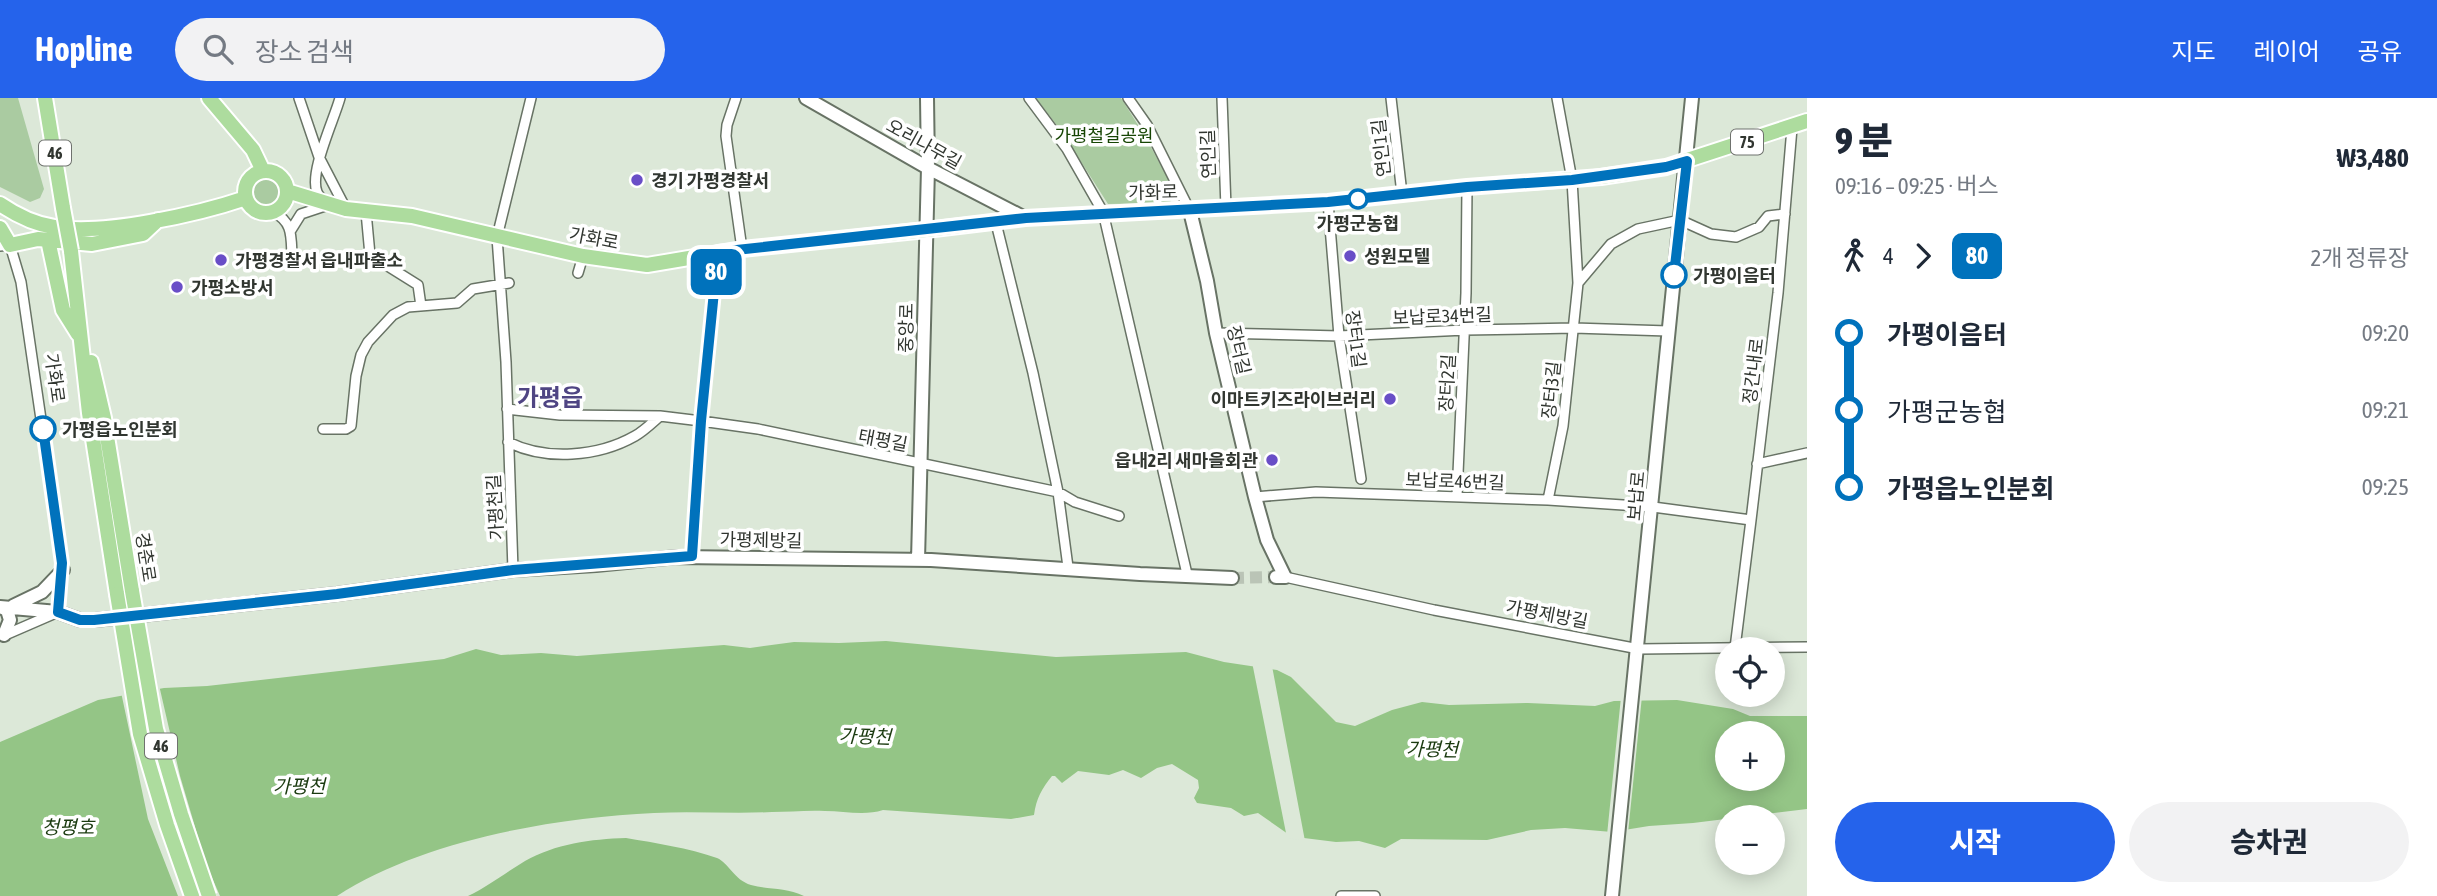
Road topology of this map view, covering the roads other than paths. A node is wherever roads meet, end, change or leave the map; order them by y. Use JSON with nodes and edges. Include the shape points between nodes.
{"nodes":[{"id":1,"x":46,"y":98,"type":"edge"},
{"id":2,"x":209,"y":98,"type":"edge"},
{"id":3,"x":299,"y":98,"type":"edge"},
{"id":4,"x":340,"y":98,"type":"edge"},
{"id":5,"x":531,"y":98,"type":"edge"},
{"id":6,"x":736,"y":98,"type":"edge"},
{"id":7,"x":806,"y":98,"type":"edge"},
{"id":8,"x":927,"y":98,"type":"edge"},
{"id":9,"x":1029,"y":98,"type":"edge"},
{"id":10,"x":1128,"y":98,"type":"edge"},
{"id":11,"x":1222,"y":98,"type":"edge"},
{"id":12,"x":1391,"y":98,"type":"edge"},
{"id":13,"x":1557,"y":98,"type":"edge"},
{"id":14,"x":1692,"y":98,"type":"edge"},
{"id":15,"x":1807,"y":121,"type":"edge"},
{"id":16,"x":1792,"y":128,"type":"junction"},
{"id":17,"x":319,"y":157,"type":"junction"},
{"id":18,"x":1687,"y":161,"type":"junction"},
{"id":19,"x":928,"y":168,"type":"junction"},
{"id":20,"x":262,"y":171,"type":"junction"},
{"id":21,"x":1572,"y":180,"type":"junction"},
{"id":22,"x":316,"y":182,"type":"junction"},
{"id":23,"x":1467,"y":187,"type":"junction"},
{"id":24,"x":287,"y":188,"type":"junction"},
{"id":25,"x":1402,"y":194,"type":"junction"},
{"id":26,"x":246,"y":198,"type":"junction"},
{"id":27,"x":1328,"y":202,"type":"junction"},
{"id":28,"x":0,"y":204,"type":"edge"},
{"id":29,"x":328,"y":205,"type":"junction"},
{"id":30,"x":1226,"y":208,"type":"junction"},
{"id":31,"x":277,"y":209,"type":"junction"},
{"id":32,"x":346,"y":209,"type":"junction"},
{"id":33,"x":1190,"y":211,"type":"junction"},
{"id":34,"x":366,"y":212,"type":"junction"},
{"id":35,"x":1103,"y":212,"type":"junction"},
{"id":36,"x":1785,"y":214,"type":"junction"},
{"id":37,"x":1026,"y":218,"type":"junction"},
{"id":38,"x":159,"y":219,"type":"junction"},
{"id":39,"x":1680,"y":220,"type":"junction"},
{"id":40,"x":996,"y":223,"type":"junction"},
{"id":41,"x":0,"y":228,"type":"edge"},
{"id":42,"x":291,"y":230,"type":"junction"},
{"id":43,"x":926,"y":230,"type":"junction"},
{"id":44,"x":497,"y":236,"type":"junction"},
{"id":45,"x":48,"y":240,"type":"junction"},
{"id":46,"x":5,"y":245,"type":"edge"},
{"id":47,"x":742,"y":249,"type":"junction"},
{"id":48,"x":718,"y":252,"type":"junction"},
{"id":49,"x":583,"y":256,"type":"junction"},
{"id":50,"x":292,"y":257,"type":"dead end"},
{"id":51,"x":578,"y":273,"type":"dead end"},
{"id":52,"x":505,"y":283,"type":"junction"},
{"id":53,"x":1578,"y":283,"type":"junction"},
{"id":54,"x":78,"y":303,"type":"junction"},
{"id":55,"x":421,"y":306,"type":"junction"},
{"id":56,"x":1574,"y":328,"type":"junction"},
{"id":57,"x":1465,"y":330,"type":"junction"},
{"id":58,"x":1668,"y":331,"type":"junction"},
{"id":59,"x":1216,"y":333,"type":"junction"},
{"id":60,"x":1339,"y":336,"type":"junction"},
{"id":61,"x":82,"y":339,"type":"junction"},
{"id":62,"x":507,"y":409,"type":"junction"},
{"id":63,"x":660,"y":416,"type":"junction"},
{"id":64,"x":701,"y":421,"type":"junction"},
{"id":65,"x":323,"y":429,"type":"dead end"},
{"id":66,"x":508,"y":442,"type":"junction"},
{"id":67,"x":1807,"y":453,"type":"edge"},
{"id":68,"x":921,"y":464,"type":"junction"},
{"id":69,"x":1758,"y":464,"type":"junction"},
{"id":70,"x":1361,"y":479,"type":"dead end"},
{"id":71,"x":1058,"y":492,"type":"junction"},
{"id":72,"x":1457,"y":496,"type":"junction"},
{"id":73,"x":1255,"y":497,"type":"junction"},
{"id":74,"x":1548,"y":500,"type":"junction"},
{"id":75,"x":1653,"y":507,"type":"junction"},
{"id":76,"x":1119,"y":516,"type":"dead end"},
{"id":77,"x":1751,"y":520,"type":"junction"},
{"id":78,"x":692,"y":556,"type":"junction"},
{"id":79,"x":918,"y":560,"type":"junction"},
{"id":80,"x":63,"y":566,"type":"junction"},
{"id":81,"x":1068,"y":567,"type":"junction"},
{"id":82,"x":513,"y":570,"type":"junction"},
{"id":83,"x":1186,"y":574,"type":"junction"},
{"id":84,"x":1280,"y":577,"type":"joint"},
{"id":85,"x":1232,"y":578,"type":"tunnel mouth"},
{"id":86,"x":124,"y":593,"type":"junction"},
{"id":87,"x":4,"y":607,"type":"edge"},
{"id":88,"x":58,"y":612,"type":"junction"},
{"id":89,"x":2,"y":636,"type":"edge"},
{"id":90,"x":1736,"y":637,"type":"edge"},
{"id":91,"x":1785,"y":647,"type":"edge"},
{"id":92,"x":1807,"y":647,"type":"edge"},
{"id":93,"x":1715,"y":648,"type":"edge"},
{"id":94,"x":1639,"y":649,"type":"junction"},
{"id":95,"x":1362,"y":894,"type":"edge"},
{"id":96,"x":192,"y":896,"type":"edge"},
{"id":97,"x":209,"y":896,"type":"edge"},
{"id":98,"x":1340,"y":896,"type":"edge"},
{"id":99,"x":1374,"y":896,"type":"edge"},
{"id":100,"x":1612,"y":896,"type":"edge"}],
"edges":[{"from":1,"to":54,"type":"main road","name":"경춘로","number":"46","bridge":true},
{"from":2,"to":20,"type":"main road","via":[[253,150]]},
{"from":3,"to":17,"type":"street"},
{"from":4,"to":17,"type":"street"},
{"from":5,"to":44,"type":"street"},
{"from":6,"to":47,"type":"street","via":[[726,136]]},
{"from":7,"to":19,"type":"street","name":"오리나무길"},
{"from":8,"to":19,"type":"street","name":"중앙로"},
{"from":9,"to":35,"type":"street","via":[[1067,149]]},
{"from":10,"to":33,"type":"street","via":[[1147,125]]},
{"from":11,"to":30,"type":"street","name":"연인길"},
{"from":12,"to":25,"type":"street","name":"연인1길"},
{"from":13,"to":21,"type":"street","name":"장터3길"},
{"from":14,"to":18,"type":"street","name":"보납로"},
{"from":15,"to":16,"type":"main road","name":"가화로","number":"75"},
{"from":16,"to":18,"type":"main road","name":"가화로","number":"75"},
{"from":16,"to":36,"type":"street","name":"정간내로"},
{"from":17,"to":22,"type":"street"},
{"from":17,"to":32,"type":"street"},
{"from":18,"to":21,"type":"main road","name":"가화로","number":"75"},
{"from":18,"to":39,"type":"street","name":"보납로"},
{"from":19,"to":37,"type":"street","name":"오리나무길"},
{"from":19,"to":43,"type":"street","name":"중앙로"},
{"from":20,"to":24,"type":"main road","via":[[274,172]]},
{"from":20,"to":26,"type":"main road","via":[[248,181]]},
{"from":21,"to":23,"type":"main road","name":"가화로","number":"75"},
{"from":21,"to":53,"type":"street","name":"장터3길"},
{"from":22,"to":24,"type":"street","via":[[305,189]]},
{"from":22,"to":29,"type":"street","via":[[317,192]]},
{"from":23,"to":25,"type":"main road","name":"가화로","number":"75"},
{"from":23,"to":57,"type":"street","name":"장터2길"},
{"from":24,"to":29,"type":"main road","name":"가화로"},
{"from":24,"to":31,"type":"main road"},
{"from":25,"to":27,"type":"main road","name":"가화로","number":"75"},
{"from":26,"to":31,"type":"main road","via":[[257,211]]},
{"from":26,"to":38,"type":"main road"},
{"from":27,"to":30,"type":"main road","name":"가화로","number":"75"},
{"from":27,"to":60,"type":"street","name":"장터1길"},
{"from":28,"to":38,"type":"main road","via":[[35,222],[69,229]]},
{"from":29,"to":31,"type":"main road","name":"가화로","via":[[295,202]]},
{"from":29,"to":32,"type":"main road","name":"가화로","number":"75"},
{"from":29,"to":42,"type":"street","via":[[301,214]]},
{"from":30,"to":33,"type":"main road","name":"가화로","number":"75"},
{"from":31,"to":42,"type":"street"},
{"from":32,"to":34,"type":"main road","name":"가화로","number":"75"},
{"from":33,"to":35,"type":"main road","name":"가화로","number":"75"},
{"from":33,"to":59,"type":"street","name":"장터길"},
{"from":34,"to":44,"type":"main road","name":"가화로","number":"75","via":[[412,216]]},
{"from":34,"to":55,"type":"street","via":[[370,255],[418,285]]},
{"from":35,"to":37,"type":"main road","name":"가화로","number":"75"},
{"from":35,"to":83,"type":"street"},
{"from":36,"to":39,"type":"street","via":[[1768,216],[1759,227],[1736,237],[1712,234]]},
{"from":36,"to":69,"type":"street","name":"정간내로"},
{"from":37,"to":40,"type":"main road","name":"가화로","number":"75"},
{"from":38,"to":45,"type":"main road","via":[[142,234],[92,244]]},
{"from":39,"to":53,"type":"street","via":[[1619,238]]},
{"from":39,"to":58,"type":"street","name":"보납로"},
{"from":40,"to":43,"type":"main road","name":"가화로","number":"75"},
{"from":40,"to":71,"type":"street"},
{"from":41,"to":46,"type":"main road"},
{"from":42,"to":50,"type":"street"},
{"from":43,"to":47,"type":"main road","name":"가화로","number":"75"},
{"from":43,"to":68,"type":"street","name":"중앙로"},
{"from":44,"to":49,"type":"main road","name":"가화로","number":"75"},
{"from":44,"to":52,"type":"street","name":"가평천길"},
{"from":45,"to":46,"type":"main road"},
{"from":45,"to":61,"type":"main road","via":[[63,310]]},
{"from":46,"to":80,"type":"street","name":"가화로","via":[[21,282]]},
{"from":47,"to":48,"type":"main road","name":"가화로","number":"75"},
{"from":48,"to":49,"type":"main road","name":"가화로","number":"75","via":[[647,265]]},
{"from":48,"to":64,"type":"street"},
{"from":49,"to":51,"type":"street"},
{"from":52,"to":55,"type":"street","via":[[472,289],[457,303]]},
{"from":52,"to":62,"type":"street","name":"가평천길"},
{"from":53,"to":56,"type":"street","name":"장터3길"},
{"from":54,"to":61,"type":"main road","name":"경춘로","number":"46"},
{"from":54,"to":86,"type":"main road","name":"경춘로","number":"46","via":[[104,418]]},
{"from":55,"to":65,"type":"street","via":[[400,310],[379,327],[357,366],[349,428]]},
{"from":56,"to":57,"type":"street","name":"보납로34번길"},
{"from":56,"to":58,"type":"street","name":"보납로34번길"},
{"from":56,"to":74,"type":"street","name":"장터3길","via":[[1563,426]]},
{"from":57,"to":60,"type":"street","name":"보납로34번길"},
{"from":57,"to":72,"type":"street","name":"장터2길"},
{"from":58,"to":75,"type":"street","name":"보납로"},
{"from":59,"to":60,"type":"street","name":"보납로34번길"},
{"from":59,"to":73,"type":"street","name":"장터길"},
{"from":60,"to":70,"type":"street","name":"장터1길"},
{"from":61,"to":86,"type":"main road","name":"경춘로","number":"46","via":[[89,413]]},
{"from":62,"to":63,"type":"street","via":[[560,415]]},
{"from":62,"to":66,"type":"street","name":"가평천길"},
{"from":63,"to":64,"type":"street","name":"태평길"},
{"from":63,"to":66,"type":"street","via":[[634,437],[594,451],[544,453]]},
{"from":64,"to":68,"type":"street","name":"태평길"},
{"from":64,"to":78,"type":"street"},
{"from":66,"to":82,"type":"street","name":"가평천길"},
{"from":67,"to":69,"type":"street"},
{"from":68,"to":71,"type":"street","name":"태평길"},
{"from":68,"to":79,"type":"street","name":"중앙로"},
{"from":69,"to":77,"type":"street","name":"정간내로"},
{"from":71,"to":76,"type":"street","name":"태평길"},
{"from":71,"to":81,"type":"street"},
{"from":72,"to":73,"type":"street","name":"보납로46번길","via":[[1316,492]]},
{"from":72,"to":74,"type":"street","name":"보납로46번길"},
{"from":73,"to":84,"type":"street","name":"가평제방길"},
{"from":74,"to":75,"type":"street","name":"보납로46번길"},
{"from":75,"to":77,"type":"street"},
{"from":75,"to":94,"type":"street","name":"보납로"},
{"from":77,"to":90,"type":"street","name":"정간내로"},
{"from":78,"to":79,"type":"street","name":"가평제방길"},
{"from":78,"to":82,"type":"street","name":"가평제방길"},
{"from":79,"to":81,"type":"street","name":"가평제방길"},
{"from":80,"to":87,"type":"street","via":[[42,592]]},
{"from":80,"to":88,"type":"street","name":"가화로"},
{"from":81,"to":83,"type":"street","name":"가평제방길"},
{"from":82,"to":88,"type":"street","name":"가평제방길","via":[[94,620]]},
{"from":83,"to":85,"type":"street","name":"가평제방길"},
{"from":84,"to":94,"type":"street","name":"가평제방길"},
{"from":86,"to":96,"type":"main road","name":"경춘로","number":"46","bridge":true,"via":[[140,734]]},
{"from":86,"to":97,"type":"main road","name":"경춘로","number":"46","bridge":true,"via":[[156,729]]},
{"from":87,"to":88,"type":"street","name":"가평제방길"},
{"from":87,"to":89,"type":"street","via":[[10,620]]},
{"from":88,"to":89,"type":"street"},
{"from":91,"to":92,"type":"street","name":"가평제방길"},
{"from":93,"to":94,"type":"street","name":"가평제방길"},
{"from":94,"to":100,"type":"street","name":"보납로"},
{"from":95,"to":98,"type":"street"},
{"from":95,"to":99,"type":"street"}]}
